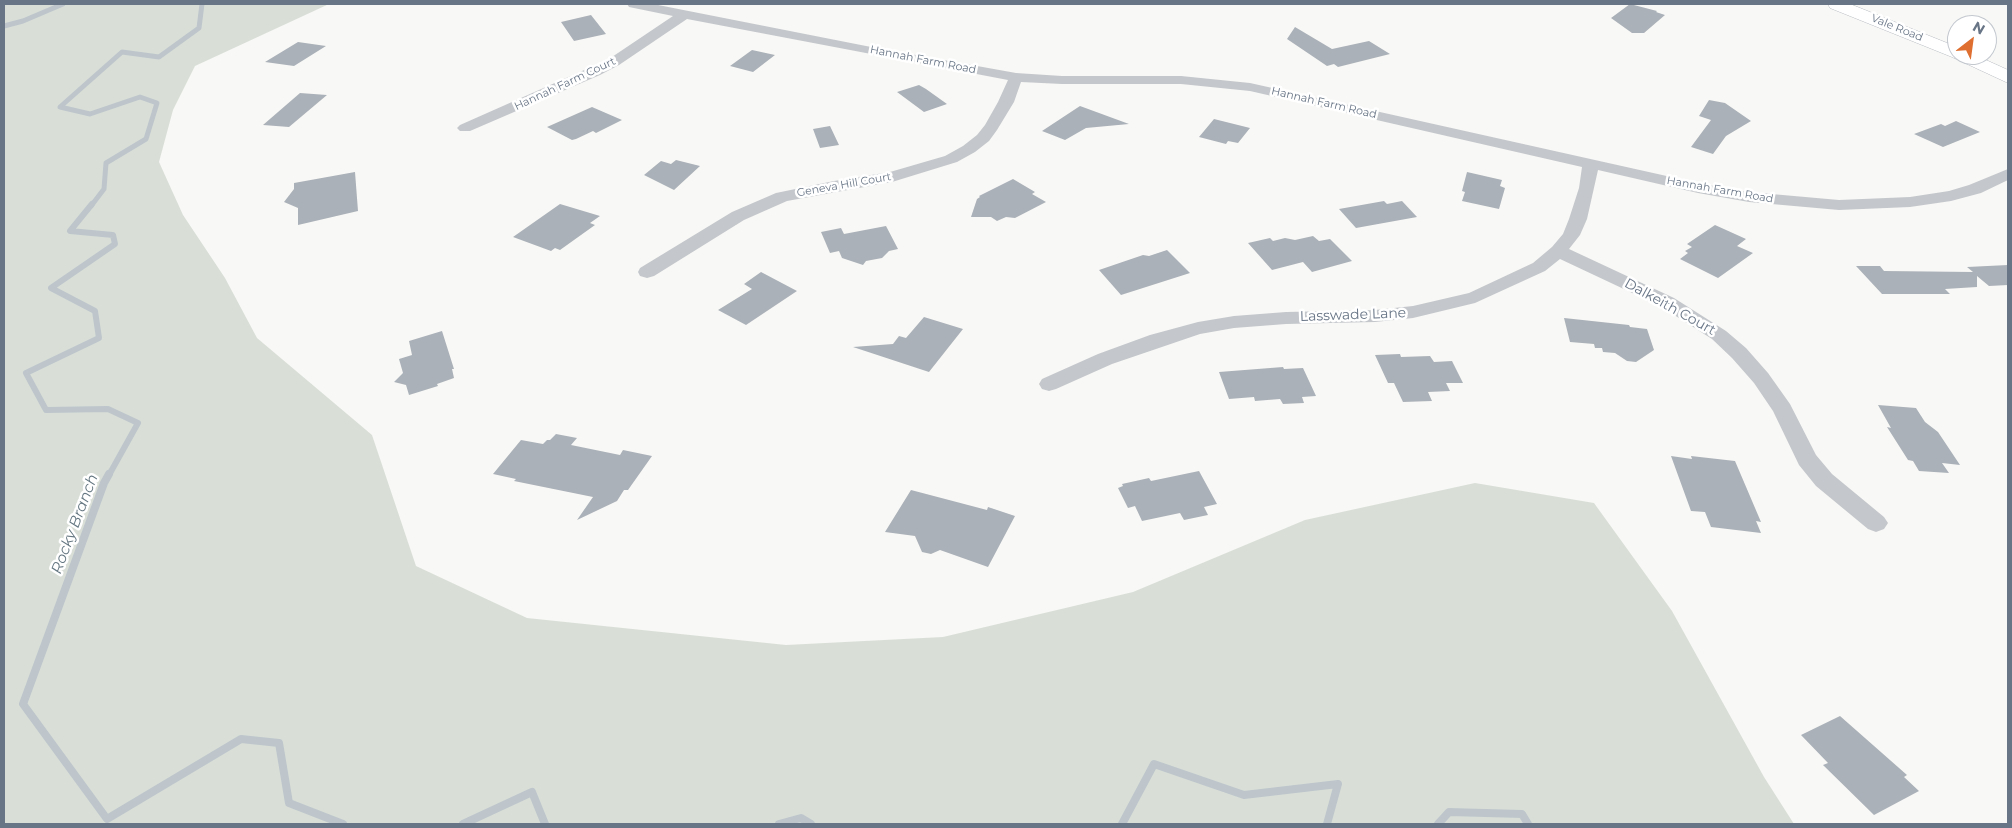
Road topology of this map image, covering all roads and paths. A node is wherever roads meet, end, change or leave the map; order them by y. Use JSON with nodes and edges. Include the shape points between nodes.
{"nodes":[{"id":1,"x":634,"y":4,"type":"edge"},
{"id":2,"x":1836,"y":4,"type":"edge"},
{"id":3,"x":685,"y":14,"type":"junction"},
{"id":4,"x":1947,"y":49,"type":"edge"},
{"id":5,"x":1982,"y":65,"type":"edge"},
{"id":6,"x":1016,"y":77,"type":"junction"},
{"id":7,"x":2008,"y":77,"type":"edge"},
{"id":8,"x":465,"y":128,"type":"dead end"},
{"id":9,"x":1591,"y":164,"type":"junction"},
{"id":10,"x":2008,"y":174,"type":"edge"},
{"id":11,"x":1558,"y":251,"type":"junction"},
{"id":12,"x":646,"y":272,"type":"dead end"},
{"id":13,"x":1049,"y":384,"type":"dead end"},
{"id":14,"x":1876,"y":522,"type":"dead end"}],
"edges":[{"from":1,"to":3,"type":"street","name":"Hannah Farm Road"},
{"from":2,"to":4,"type":"main road","name":"Vale Road"},
{"from":3,"to":6,"type":"street","name":"Hannah Farm Road"},
{"from":3,"to":8,"type":"street","name":"Hannah Farm Court","via":[[595,72]]},
{"from":5,"to":7,"type":"main road"},
{"from":6,"to":9,"type":"street","name":"Hannah Farm Road","via":[[1181,80],[1250,87]]},
{"from":6,"to":12,"type":"street","name":"Geneva Hill Court","via":[[992,127],[976,144],[951,159],[892,177],[782,197],[738,216]]},
{"from":9,"to":10,"type":"street","name":"Hannah Farm Road","via":[[1749,197],[1839,205],[1910,202],[1951,196]]},
{"from":9,"to":11,"type":"street","name":"Lasswade Lane","via":[[1578,219],[1571,235]]},
{"from":11,"to":13,"type":"street","name":"Lasswade Lane","via":[[1539,267],[1512,281],[1475,297],[1438,307],[1374,316],[1286,318],[1198,328],[1122,352]]},
{"from":11,"to":14,"type":"street","name":"Dalkeith Court","via":[[1667,302],[1720,335],[1761,378],[1824,480]]}]}
